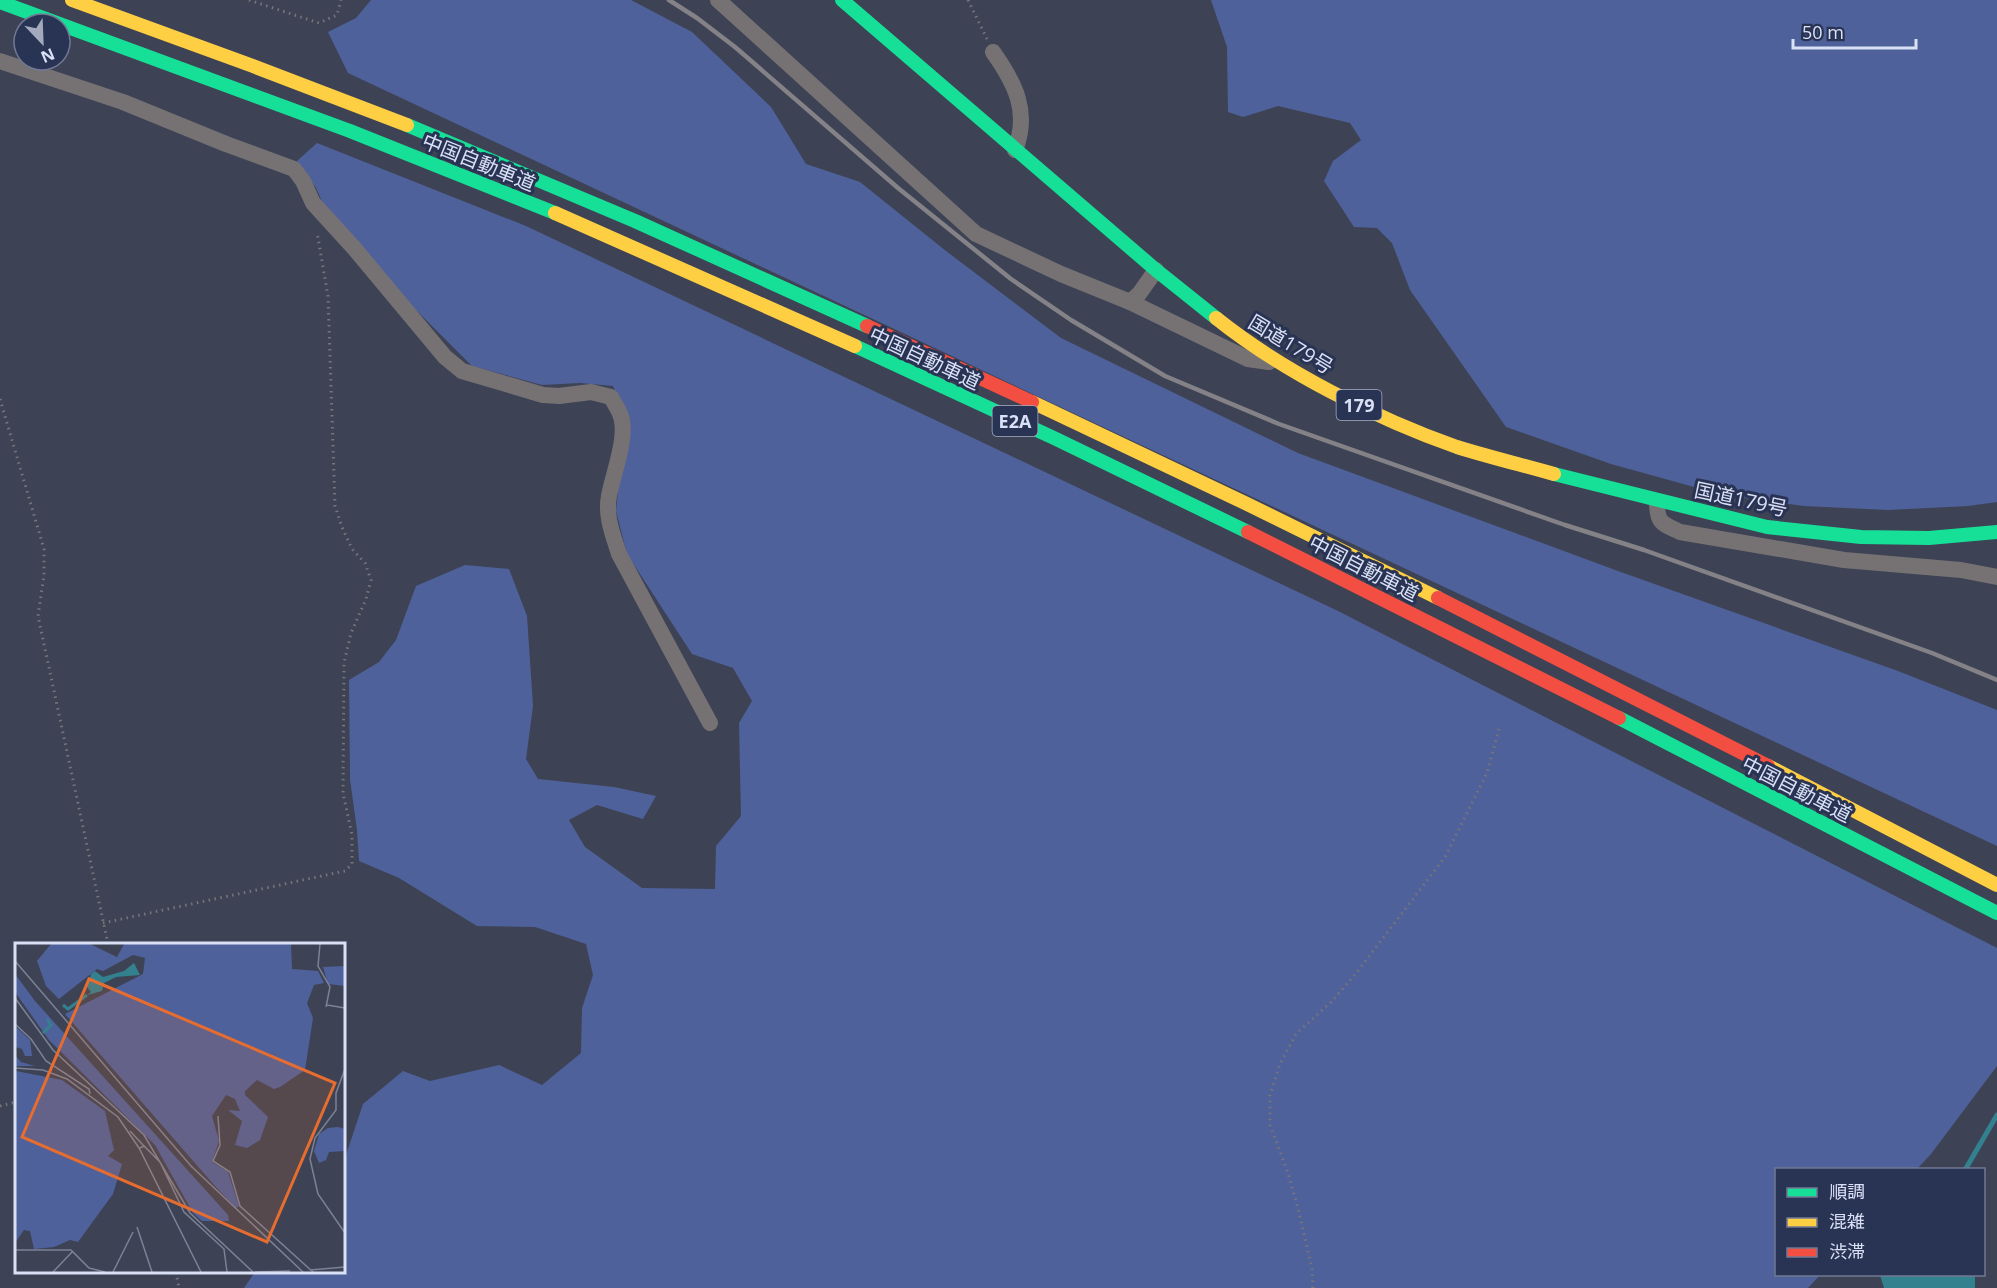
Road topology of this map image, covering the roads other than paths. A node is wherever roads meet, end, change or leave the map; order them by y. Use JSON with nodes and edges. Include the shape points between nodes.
{"nodes":[{"id":1,"x":72,"y":0,"type":"edge"},
{"id":2,"x":718,"y":0,"type":"edge"},
{"id":3,"x":842,"y":0,"type":"edge"},
{"id":4,"x":0,"y":2,"type":"edge"},
{"id":5,"x":993,"y":52,"type":"road end"},
{"id":6,"x":0,"y":61,"type":"edge"},
{"id":7,"x":1016,"y":150,"type":"junction"},
{"id":8,"x":1156,"y":270,"type":"junction"},
{"id":9,"x":1130,"y":302,"type":"junction"},
{"id":10,"x":1282,"y":363,"type":"junction"},
{"id":11,"x":1657,"y":501,"type":"junction"},
{"id":12,"x":1997,"y":532,"type":"edge"},
{"id":13,"x":1997,"y":577,"type":"edge"},
{"id":14,"x":710,"y":723,"type":"dead end"},
{"id":15,"x":1997,"y":885,"type":"edge"},
{"id":16,"x":1997,"y":913,"type":"edge"}],
"edges":[{"from":1,"to":15,"type":"highway","name":"中国自動車道","number":"E2A","via":[[548,183],[1098,431],[1629,694]]},
{"from":2,"to":9,"type":"street","via":[[976,234]]},
{"from":3,"to":7,"type":"highway","name":"国道179号","number":"179"},
{"from":4,"to":16,"type":"highway","name":"中国自動車道","number":"E2A","via":[[352,132],[553,212],[756,302],[1071,446],[1348,581]]},
{"from":5,"to":7,"type":"street","via":[[1022,106],[1023,124]]},
{"from":6,"to":14,"type":"street","via":[[123,102],[294,169],[313,203],[445,357],[462,371],[543,395],[591,392],[611,397],[621,416],[622,430],[609,497],[609,524],[619,554]]},
{"from":7,"to":8,"type":"highway","name":"国道179号","number":"179"},
{"from":8,"to":9,"type":"street"},
{"from":8,"to":10,"type":"highway","name":"国道179号","number":"179","via":[[1231,330]]},
{"from":9,"to":10,"type":"street","via":[[1248,359]]},
{"from":10,"to":11,"type":"highway","name":"国道179号","number":"179","via":[[1392,422],[1458,447]]},
{"from":11,"to":12,"type":"highway","name":"国道179号","number":"179","via":[[1767,527],[1861,537],[1929,538]]},
{"from":11,"to":13,"type":"street","via":[[1657,516],[1663,524],[1680,532],[1834,559],[1961,570]]}]}
